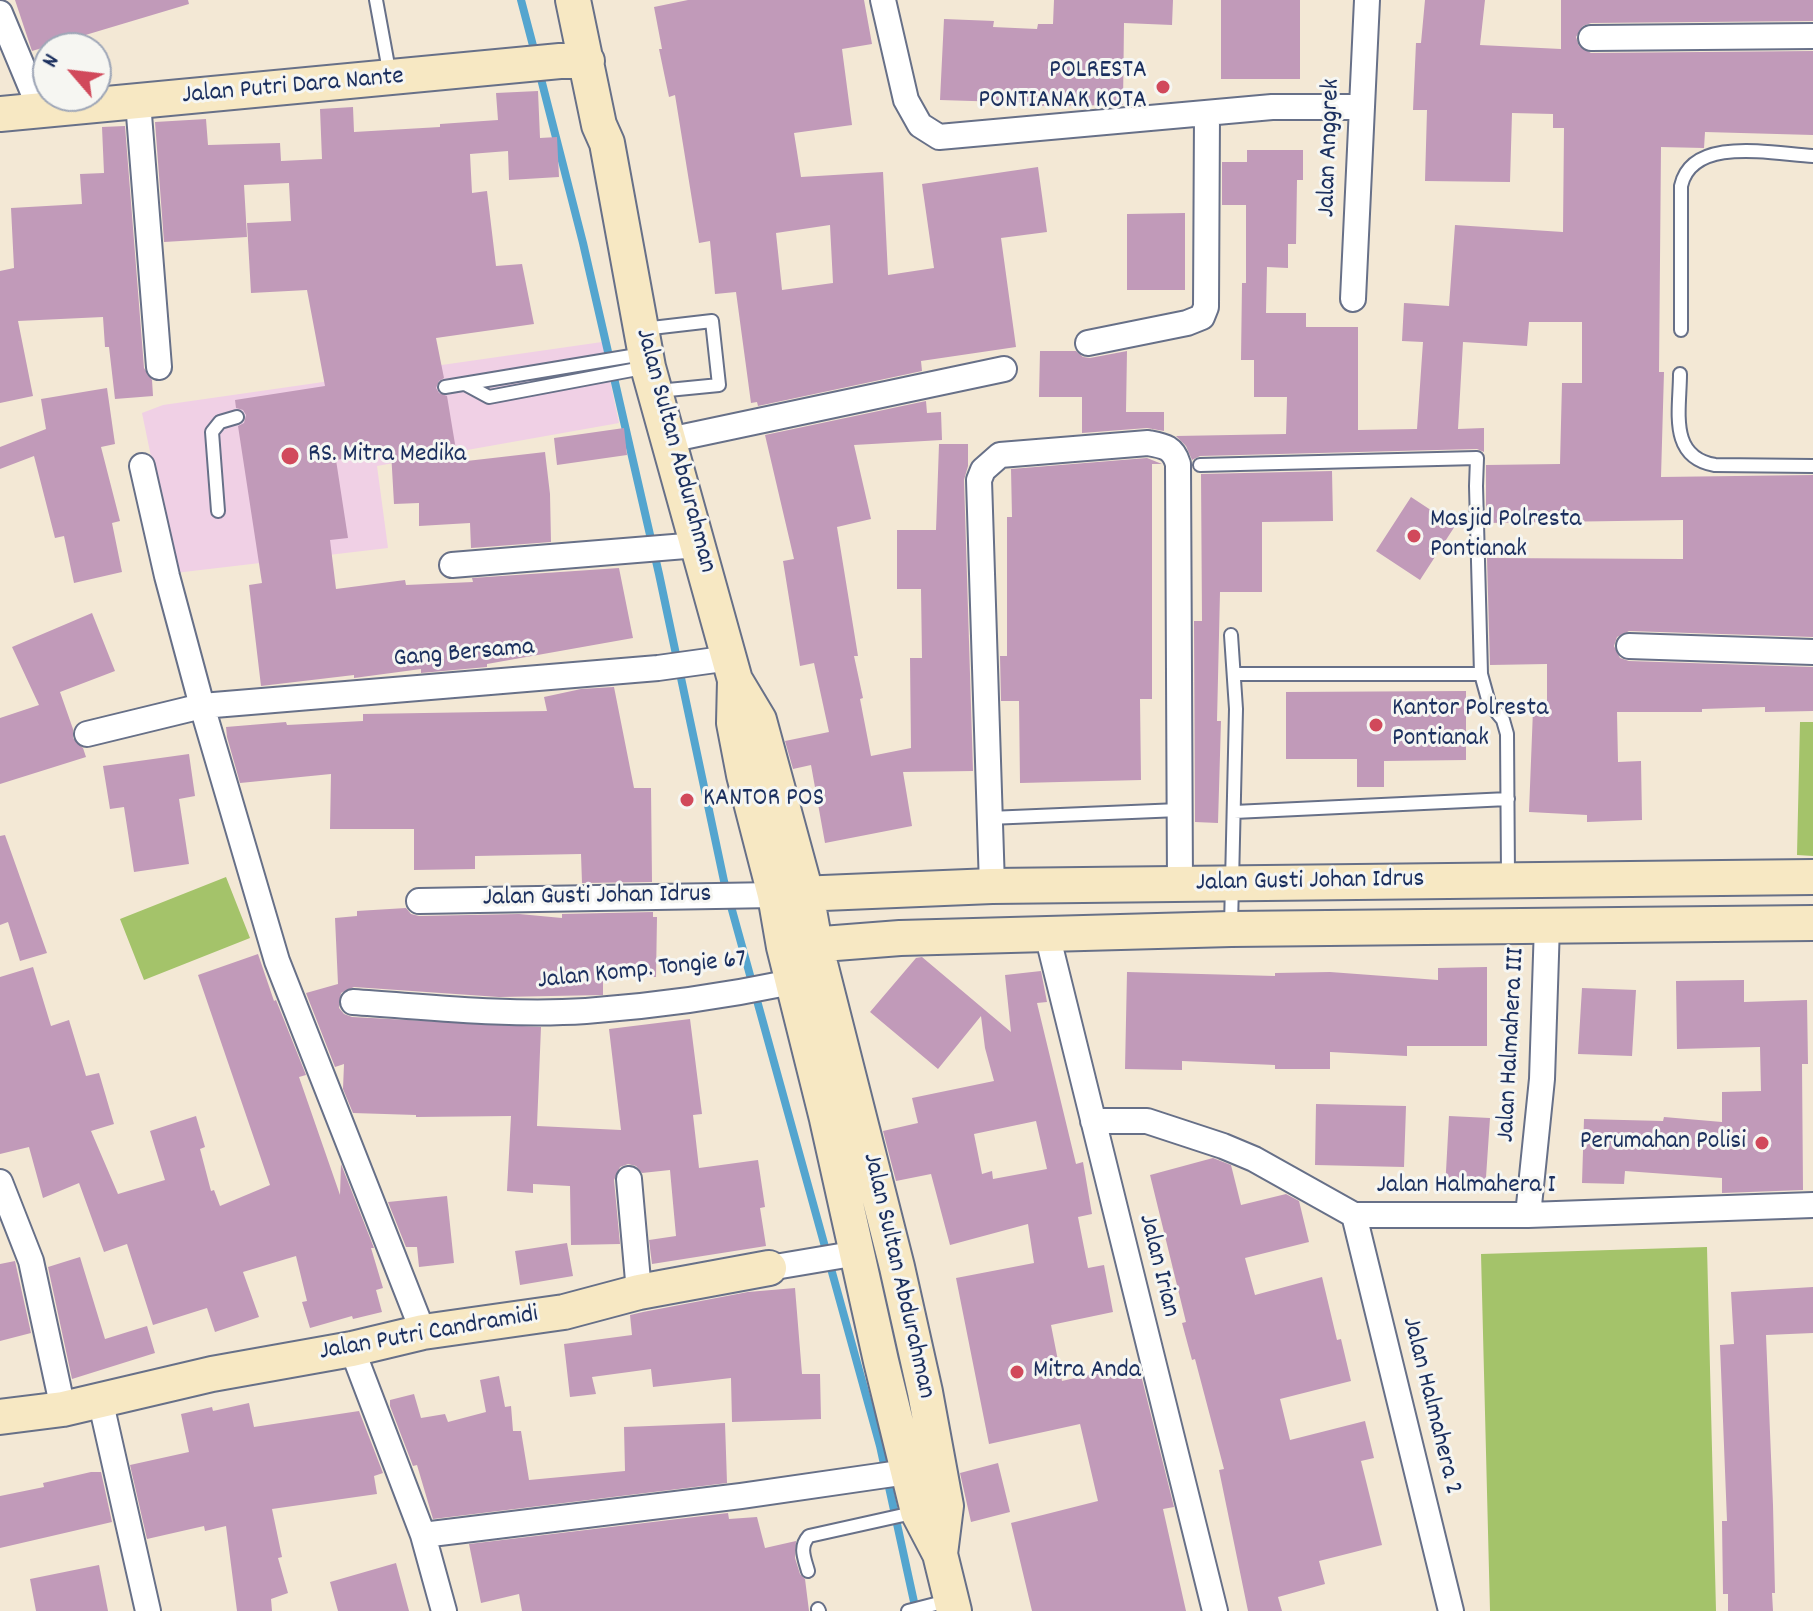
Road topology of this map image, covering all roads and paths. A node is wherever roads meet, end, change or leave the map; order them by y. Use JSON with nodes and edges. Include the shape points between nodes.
{"nodes":[{"id":1,"x":376,"y":0,"type":"edge"},
{"id":2,"x":573,"y":0,"type":"edge"},
{"id":3,"x":587,"y":0,"type":"edge"},
{"id":4,"x":883,"y":0,"type":"edge"},
{"id":5,"x":1367,"y":0,"type":"edge"},
{"id":6,"x":0,"y":13,"type":"edge"},
{"id":7,"x":1813,"y":36,"type":"edge"},
{"id":8,"x":1591,"y":38,"type":"dead end"},
{"id":9,"x":573,"y":61,"type":"junction"},
{"id":10,"x":391,"y":79,"type":"junction"},
{"id":11,"x":32,"y":90,"type":"edge"},
{"id":12,"x":138,"y":102,"type":"junction"},
{"id":13,"x":112,"y":104,"type":"edge"},
{"id":14,"x":1360,"y":107,"type":"junction"},
{"id":15,"x":32,"y":110,"type":"edge"},
{"id":16,"x":0,"y":114,"type":"edge"},
{"id":17,"x":1207,"y":114,"type":"junction"},
{"id":18,"x":608,"y":133,"type":"junction"},
{"id":19,"x":1813,"y":156,"type":"edge"},
{"id":20,"x":1353,"y":299,"type":"dead end"},
{"id":21,"x":1681,"y":330,"type":"dead end"},
{"id":22,"x":1088,"y":343,"type":"dead end"},
{"id":23,"x":635,"y":362,"type":"junction"},
{"id":24,"x":159,"y":367,"type":"dead end"},
{"id":25,"x":1004,"y":369,"type":"dead end"},
{"id":26,"x":1680,"y":374,"type":"dead end"},
{"id":27,"x":445,"y":387,"type":"dead end"},
{"id":28,"x":237,"y":417,"type":"dead end"},
{"id":29,"x":669,"y":440,"type":"junction"},
{"id":30,"x":1200,"y":465,"type":"dead end"},
{"id":31,"x":142,"y":466,"type":"dead end"},
{"id":32,"x":1813,"y":466,"type":"edge"},
{"id":33,"x":218,"y":511,"type":"dead end"},
{"id":34,"x":698,"y":545,"type":"junction"},
{"id":35,"x":452,"y":565,"type":"dead end"},
{"id":36,"x":1231,"y":635,"type":"dead end"},
{"id":37,"x":1629,"y":646,"type":"dead end"},
{"id":38,"x":1813,"y":652,"type":"edge"},
{"id":39,"x":721,"y":667,"type":"junction"},
{"id":40,"x":1234,"y":674,"type":"junction"},
{"id":41,"x":1481,"y":674,"type":"junction"},
{"id":42,"x":202,"y":706,"type":"junction"},
{"id":43,"x":87,"y":734,"type":"dead end"},
{"id":44,"x":1508,"y":799,"type":"junction"},
{"id":45,"x":1179,"y":810,"type":"junction"},
{"id":46,"x":1234,"y":812,"type":"junction"},
{"id":47,"x":989,"y":818,"type":"junction"},
{"id":48,"x":1813,"y":877,"type":"edge"},
{"id":49,"x":1508,"y":880,"type":"junction"},
{"id":50,"x":1362,"y":883,"type":"junction"},
{"id":51,"x":1180,"y":885,"type":"junction"},
{"id":52,"x":1232,"y":885,"type":"junction"},
{"id":53,"x":992,"y":886,"type":"junction"},
{"id":54,"x":785,"y":895,"type":"junction"},
{"id":55,"x":419,"y":901,"type":"dead end"},
{"id":56,"x":1813,"y":923,"type":"edge"},
{"id":57,"x":1547,"y":925,"type":"junction"},
{"id":58,"x":1363,"y":927,"type":"junction"},
{"id":59,"x":1231,"y":929,"type":"junction"},
{"id":60,"x":1047,"y":934,"type":"junction"},
{"id":61,"x":799,"y":945,"type":"junction"},
{"id":62,"x":783,"y":984,"type":"junction"},
{"id":63,"x":353,"y":1002,"type":"dead end"},
{"id":64,"x":1093,"y":1121,"type":"junction"},
{"id":65,"x":629,"y":1179,"type":"dead end"},
{"id":66,"x":0,"y":1182,"type":"edge"},
{"id":67,"x":1813,"y":1205,"type":"edge"},
{"id":68,"x":1354,"y":1215,"type":"junction"},
{"id":69,"x":1528,"y":1215,"type":"junction"},
{"id":70,"x":856,"y":1254,"type":"junction"},
{"id":71,"x":769,"y":1268,"type":"joint"},
{"id":72,"x":639,"y":1292,"type":"junction"},
{"id":73,"x":423,"y":1332,"type":"junction"},
{"id":74,"x":352,"y":1349,"type":"junction"},
{"id":75,"x":100,"y":1399,"type":"junction"},
{"id":76,"x":63,"y":1409,"type":"junction"},
{"id":77,"x":0,"y":1417,"type":"edge"},
{"id":78,"x":906,"y":1472,"type":"junction"},
{"id":79,"x":902,"y":1515,"type":"junction"},
{"id":80,"x":423,"y":1535,"type":"junction"},
{"id":81,"x":940,"y":1554,"type":"junction"},
{"id":82,"x":808,"y":1571,"type":"dead end"},
{"id":83,"x":943,"y":1606,"type":"edge"},
{"id":84,"x":148,"y":1611,"type":"edge"},
{"id":85,"x":444,"y":1611,"type":"edge"},
{"id":86,"x":908,"y":1611,"type":"edge"},
{"id":87,"x":1215,"y":1611,"type":"edge"},
{"id":88,"x":1451,"y":1611,"type":"edge"}],
"edges":[{"from":1,"to":10,"type":"lane"},
{"from":2,"to":9,"type":"street","name":"Jalan Sultan Abdurahman"},
{"from":3,"to":18,"type":"street","name":"Jalan Sultan Abdurahman"},
{"from":4,"to":17,"type":"street","via":[[906,100],[920,125],[939,137]]},
{"from":5,"to":14,"type":"street","name":"Jalan Anggrek"},
{"from":6,"to":11,"type":"street"},
{"from":7,"to":8,"type":"street"},
{"from":9,"to":10,"type":"street","name":"Jalan Putri Dara Nante"},
{"from":9,"to":18,"type":"street","name":"Jalan Sultan Abdurahman","via":[[599,125]]},
{"from":10,"to":12,"type":"street","name":"Jalan Putri Dara Nante"},
{"from":12,"to":13,"type":"street","name":"Jalan Putri Dara Nante"},
{"from":12,"to":24,"type":"street"},
{"from":14,"to":17,"type":"street","via":[[1272,107]]},
{"from":14,"to":20,"type":"street","name":"Jalan Anggrek"},
{"from":15,"to":16,"type":"street","name":"Jalan Putri Dara Nante"},
{"from":17,"to":22,"type":"street","via":[[1202,317]]},
{"from":18,"to":23,"type":"street","name":"Jalan Sultan Abdurahman"},
{"from":19,"to":21,"type":"lane","via":[[1731,151],[1700,158],[1686,171],[1681,186]]},
{"from":23,"to":23,"type":"lane","via":[[712,321],[719,385]]},
{"from":23,"to":27,"type":"lane","via":[[489,397],[465,384]]},
{"from":23,"to":29,"type":"street","name":"Jalan Sultan Abdurahman"},
{"from":25,"to":29,"type":"street"},
{"from":26,"to":32,"type":"lane","via":[[1680,436],[1690,455],[1715,465]]},
{"from":28,"to":33,"type":"lane","via":[[220,422],[212,432]]},
{"from":29,"to":34,"type":"street","name":"Jalan Sultan Abdurahman"},
{"from":30,"to":41,"type":"lane","via":[[1477,458]]},
{"from":31,"to":42,"type":"street"},
{"from":34,"to":35,"type":"street"},
{"from":34,"to":39,"type":"street","name":"Jalan Sultan Abdurahman"},
{"from":36,"to":40,"type":"lane"},
{"from":37,"to":38,"type":"street"},
{"from":39,"to":42,"type":"street","name":"Gang Bersama"},
{"from":39,"to":54,"type":"street","name":"Jalan Sultan Abdurahman","via":[[759,720]]},
{"from":40,"to":41,"type":"lane"},
{"from":40,"to":46,"type":"lane"},
{"from":41,"to":44,"type":"lane","via":[[1489,703],[1507,734]]},
{"from":42,"to":43,"type":"street","name":"Gang Bersama"},
{"from":42,"to":73,"type":"street","via":[[277,961]]},
{"from":44,"to":46,"type":"lane"},
{"from":44,"to":49,"type":"lane"},
{"from":45,"to":47,"type":"lane"},
{"from":45,"to":47,"type":"street","via":[[1178,464],[1167,447],[1148,443],[1000,455],[983,470],[979,480]]},
{"from":45,"to":51,"type":"street"},
{"from":46,"to":52,"type":"lane"},
{"from":47,"to":53,"type":"street"},
{"from":48,"to":49,"type":"street","name":"Jalan Gusti Johan Idrus"},
{"from":49,"to":50,"type":"street","name":"Jalan Gusti Johan Idrus"},
{"from":50,"to":52,"type":"street","name":"Jalan Gusti Johan Idrus"},
{"from":50,"to":58,"type":"street"},
{"from":51,"to":52,"type":"street","name":"Jalan Gusti Johan Idrus"},
{"from":51,"to":53,"type":"street","name":"Jalan Gusti Johan Idrus"},
{"from":52,"to":59,"type":"lane"},
{"from":53,"to":54,"type":"street","name":"Jalan Gusti Johan Idrus"},
{"from":54,"to":55,"type":"street","name":"Jalan Gusti Johan Idrus"},
{"from":54,"to":61,"type":"street","name":"Jalan Sultan Abdurahman"},
{"from":56,"to":57,"type":"street","name":"Jalan Gusti Johan Idrus"},
{"from":57,"to":58,"type":"street","name":"Jalan Gusti Johan Idrus"},
{"from":57,"to":69,"type":"street","name":"Jalan Halmahera III","via":[[1542,1079]]},
{"from":58,"to":59,"type":"street","name":"Jalan Gusti Johan Idrus"},
{"from":59,"to":60,"type":"street","name":"Jalan Gusti Johan Idrus"},
{"from":60,"to":61,"type":"street","name":"Jalan Gusti Johan Idrus"},
{"from":60,"to":64,"type":"street","name":"Jalan Irian"},
{"from":61,"to":62,"type":"street"},
{"from":61,"to":81,"type":"street","name":"Jalan Sultan Abdurahman","via":[[893,1252],[946,1506]]},
{"from":62,"to":63,"type":"street","name":"Jalan Komp. Tongie 67","via":[[584,1011]]},
{"from":62,"to":70,"type":"street"},
{"from":64,"to":68,"type":"street","name":"Jalan Halmahera I","via":[[1147,1121],[1223,1146]]},
{"from":64,"to":87,"type":"street","name":"Jalan Irian"},
{"from":65,"to":72,"type":"street"},
{"from":66,"to":76,"type":"street","via":[[31,1261]]},
{"from":67,"to":69,"type":"street","name":"Jalan Halmahera I"},
{"from":68,"to":69,"type":"street","name":"Jalan Halmahera I"},
{"from":68,"to":88,"type":"street","name":"Jalan Halmahera 2"},
{"from":70,"to":71,"type":"street","name":"Jalan Putri Candramidi"},
{"from":70,"to":78,"type":"street"},
{"from":71,"to":72,"type":"street","name":"Jalan Putri Candramidi"},
{"from":72,"to":73,"type":"street","name":"Jalan Putri Candramidi","via":[[564,1312]]},
{"from":73,"to":74,"type":"street","name":"Jalan Putri Candramidi"},
{"from":74,"to":75,"type":"street","name":"Jalan Putri Candramidi"},
{"from":74,"to":80,"type":"street"},
{"from":75,"to":76,"type":"street","name":"Jalan Putri Candramidi"},
{"from":75,"to":84,"type":"street"},
{"from":76,"to":77,"type":"street","name":"Jalan Putri Candramidi"},
{"from":78,"to":79,"type":"street"},
{"from":78,"to":80,"type":"street"},
{"from":79,"to":81,"type":"street"},
{"from":79,"to":82,"type":"lane","via":[[809,1536],[802,1552]]},
{"from":80,"to":85,"type":"street"},
{"from":81,"to":83,"type":"street","name":"Jalan Sultan Abdurahman"},
{"from":83,"to":86,"type":"lane"}]}
